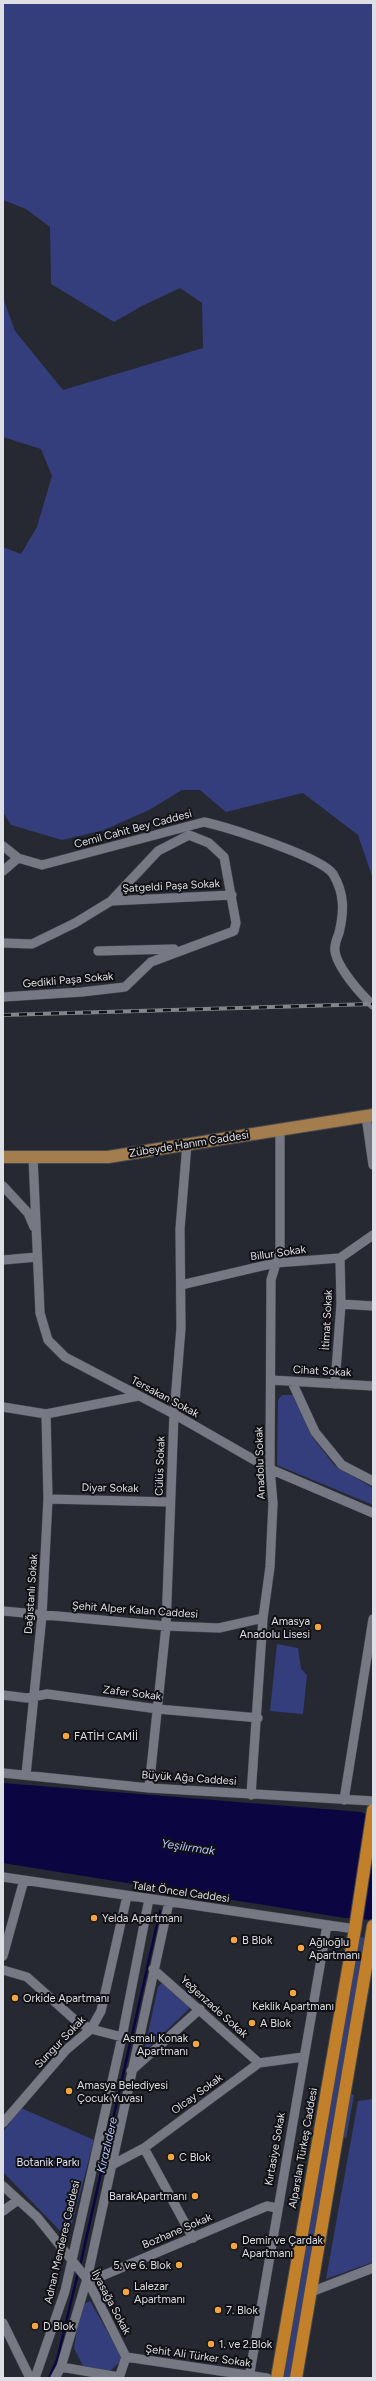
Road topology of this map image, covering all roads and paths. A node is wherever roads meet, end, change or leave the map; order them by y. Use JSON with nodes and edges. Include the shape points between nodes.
{"nodes":[{"id":1,"x":204,"y":822,"type":"junction"},
{"id":2,"x":189,"y":835,"type":"junction"},
{"id":3,"x":3,"y":846,"type":"edge"},
{"id":4,"x":18,"y":858,"type":"junction"},
{"id":5,"x":3,"y":871,"type":"edge"},
{"id":6,"x":232,"y":895,"type":"junction"},
{"id":7,"x":111,"y":901,"type":"junction"},
{"id":8,"x":3,"y":943,"type":"edge"},
{"id":9,"x":181,"y":949,"type":"junction"},
{"id":10,"x":98,"y":951,"type":"dead end"},
{"id":11,"x":3,"y":997,"type":"edge"},
{"id":12,"x":373,"y":1005,"type":"edge"},
{"id":13,"x":370,"y":1115,"type":"edge"},
{"id":14,"x":280,"y":1130,"type":"junction"},
{"id":15,"x":187,"y":1144,"type":"junction"},
{"id":16,"x":3,"y":1157,"type":"edge"},
{"id":17,"x":33,"y":1157,"type":"junction"},
{"id":18,"x":373,"y":1165,"type":"edge"},
{"id":19,"x":3,"y":1186,"type":"edge"},
{"id":20,"x":36,"y":1234,"type":"junction"},
{"id":21,"x":373,"y":1235,"type":"edge"},
{"id":22,"x":37,"y":1257,"type":"junction"},
{"id":23,"x":340,"y":1258,"type":"junction"},
{"id":24,"x":3,"y":1260,"type":"edge"},
{"id":25,"x":276,"y":1263,"type":"junction"},
{"id":26,"x":181,"y":1285,"type":"junction"},
{"id":27,"x":341,"y":1304,"type":"junction"},
{"id":28,"x":373,"y":1306,"type":"edge"},
{"id":29,"x":271,"y":1380,"type":"junction"},
{"id":30,"x":292,"y":1382,"type":"junction"},
{"id":31,"x":335,"y":1384,"type":"junction"},
{"id":32,"x":373,"y":1386,"type":"edge"},
{"id":33,"x":138,"y":1396,"type":"junction"},
{"id":34,"x":3,"y":1407,"type":"edge"},
{"id":35,"x":46,"y":1414,"type":"junction"},
{"id":36,"x":174,"y":1414,"type":"junction"},
{"id":37,"x":270,"y":1469,"type":"junction"},
{"id":38,"x":373,"y":1481,"type":"edge"},
{"id":39,"x":48,"y":1499,"type":"junction"},
{"id":40,"x":170,"y":1502,"type":"junction"},
{"id":41,"x":373,"y":1513,"type":"edge"},
{"id":42,"x":3,"y":1611,"type":"edge"},
{"id":43,"x":42,"y":1615,"type":"junction"},
{"id":44,"x":264,"y":1618,"type":"junction"},
{"id":45,"x":373,"y":1619,"type":"edge"},
{"id":46,"x":166,"y":1626,"type":"junction"},
{"id":47,"x":3,"y":1695,"type":"edge"},
{"id":48,"x":34,"y":1696,"type":"junction"},
{"id":49,"x":158,"y":1708,"type":"junction"},
{"id":50,"x":258,"y":1718,"type":"junction"},
{"id":51,"x":3,"y":1773,"type":"edge"},
{"id":52,"x":26,"y":1775,"type":"junction"},
{"id":53,"x":150,"y":1788,"type":"junction"},
{"id":54,"x":251,"y":1795,"type":"junction"},
{"id":55,"x":344,"y":1800,"type":"junction"},
{"id":56,"x":373,"y":1801,"type":"edge"},
{"id":57,"x":373,"y":1810,"type":"edge"},
{"id":58,"x":3,"y":1878,"type":"edge"},
{"id":59,"x":24,"y":1880,"type":"junction"},
{"id":60,"x":126,"y":1896,"type":"junction"},
{"id":61,"x":149,"y":1899,"type":"junction"},
{"id":62,"x":169,"y":1902,"type":"junction"},
{"id":63,"x":327,"y":1925,"type":"junction"},
{"id":64,"x":356,"y":1926,"type":"junction"},
{"id":65,"x":373,"y":1926,"type":"edge"},
{"id":66,"x":7,"y":1930,"type":"edge"},
{"id":67,"x":371,"y":1949,"type":"edge"},
{"id":68,"x":3,"y":1956,"type":"edge"},
{"id":69,"x":153,"y":1969,"type":"junction"},
{"id":70,"x":3,"y":1970,"type":"edge"},
{"id":71,"x":200,"y":2009,"type":"junction"},
{"id":72,"x":91,"y":2029,"type":"junction"},
{"id":73,"x":122,"y":2037,"type":"junction"},
{"id":74,"x":304,"y":2057,"type":"junction"},
{"id":75,"x":259,"y":2063,"type":"junction"},
{"id":76,"x":131,"y":2072,"type":"junction"},
{"id":77,"x":3,"y":2122,"type":"edge"},
{"id":78,"x":144,"y":2148,"type":"junction"},
{"id":79,"x":110,"y":2166,"type":"junction"},
{"id":80,"x":3,"y":2186,"type":"edge"},
{"id":81,"x":18,"y":2200,"type":"junction"},
{"id":82,"x":277,"y":2208,"type":"junction"},
{"id":83,"x":3,"y":2211,"type":"edge"},
{"id":84,"x":193,"y":2238,"type":"junction"},
{"id":85,"x":72,"y":2260,"type":"junction"},
{"id":86,"x":373,"y":2268,"type":"edge"},
{"id":87,"x":85,"y":2276,"type":"junction"},
{"id":88,"x":311,"y":2292,"type":"junction"},
{"id":89,"x":3,"y":2323,"type":"edge"},
{"id":90,"x":126,"y":2357,"type":"junction"},
{"id":91,"x":61,"y":2367,"type":"junction"},
{"id":92,"x":249,"y":2377,"type":"edge"},
{"id":93,"x":30,"y":2378,"type":"edge"},
{"id":94,"x":35,"y":2378,"type":"edge"},
{"id":95,"x":55,"y":2378,"type":"edge"},
{"id":96,"x":119,"y":2378,"type":"edge"},
{"id":97,"x":267,"y":2378,"type":"edge"},
{"id":98,"x":277,"y":2378,"type":"edge"},
{"id":99,"x":296,"y":2378,"type":"edge"}],
"edges":[{"from":1,"to":2,"type":"street"},
{"from":1,"to":4,"type":"street","name":"Cemil Cahit Bey Caddesi","via":[[42,865]]},
{"from":1,"to":12,"type":"street","name":"Cemil Cahit Bey Caddesi","via":[[223,826],[308,858],[332,873],[340,890],[344,912],[335,950],[341,966]]},
{"from":2,"to":6,"type":"street","name":"Gedikli Paşa Sokak","via":[[210,843],[224,857]]},
{"from":2,"to":7,"type":"street","via":[[158,851]]},
{"from":3,"to":4,"type":"street","name":"Cemil Cahit Bey Caddesi"},
{"from":4,"to":5,"type":"street"},
{"from":6,"to":7,"type":"street","name":"Şatgeldi Paşa Sokak"},
{"from":6,"to":9,"type":"street","name":"Gedikli Paşa Sokak","via":[[236,923],[234,932]]},
{"from":7,"to":8,"type":"street","name":"Şatgeldi Paşa Sokak","via":[[75,923],[32,944]]},
{"from":9,"to":10,"type":"street"},
{"from":9,"to":11,"type":"street","name":"Gedikli Paşa Sokak","via":[[150,962],[125,987]]},
{"from":13,"to":14,"type":"main road","name":"Zübeyde Hanım Caddesi"},
{"from":13,"to":18,"type":"street"},
{"from":14,"to":15,"type":"main road","name":"Zübeyde Hanım Caddesi"},
{"from":14,"to":25,"type":"street","name":"Anadolu Sokak","via":[[280,1250]]},
{"from":15,"to":17,"type":"main road","name":"Zübeyde Hanım Caddesi","via":[[108,1157]]},
{"from":15,"to":26,"type":"street","name":"Cülüs Sokak","via":[[180,1229]]},
{"from":16,"to":17,"type":"main road","name":"Zübeyde Hanım Caddesi"},
{"from":17,"to":20,"type":"street","name":"Tersakan Sokak"},
{"from":19,"to":20,"type":"street","name":"Tersakan Sokak","via":[[28,1213]]},
{"from":20,"to":22,"type":"street","name":"Tersakan Sokak"},
{"from":21,"to":23,"type":"street"},
{"from":22,"to":24,"type":"street"},
{"from":22,"to":33,"type":"street","name":"Tersakan Sokak","via":[[40,1313],[48,1340],[64,1357]]},
{"from":23,"to":25,"type":"street","name":"Billur Sokak"},
{"from":23,"to":27,"type":"street","name":"İtimat Sokak"},
{"from":25,"to":26,"type":"street","name":"Billur Sokak"},
{"from":25,"to":29,"type":"street","name":"Anadolu Sokak","via":[[271,1280]]},
{"from":26,"to":36,"type":"street","name":"Cülüs Sokak","via":[[181,1328]]},
{"from":27,"to":28,"type":"street"},
{"from":27,"to":31,"type":"street","name":"İtimat Sokak"},
{"from":29,"to":30,"type":"street","name":"Cihat Sokak"},
{"from":29,"to":37,"type":"street","name":"Anadolu Sokak"},
{"from":30,"to":31,"type":"street","name":"Cihat Sokak"},
{"from":30,"to":38,"type":"street","via":[[315,1432],[342,1465]]},
{"from":31,"to":32,"type":"street","name":"Cihat Sokak"},
{"from":33,"to":35,"type":"street"},
{"from":33,"to":36,"type":"street","name":"Tersakan Sokak"},
{"from":34,"to":35,"type":"street"},
{"from":35,"to":39,"type":"street","name":"Dağıstanlı Sokak"},
{"from":36,"to":37,"type":"street","name":"Tersakan Sokak"},
{"from":36,"to":40,"type":"street","name":"Cülüs Sokak"},
{"from":37,"to":41,"type":"street","name":"Tersakan Sokak"},
{"from":37,"to":44,"type":"street","name":"Anadolu Sokak","via":[[273,1511]]},
{"from":39,"to":40,"type":"street","name":"Diyar Sokak"},
{"from":39,"to":43,"type":"street","name":"Dağıstanlı Sokak"},
{"from":40,"to":46,"type":"street","name":"Cülüs Sokak"},
{"from":42,"to":43,"type":"street","name":"Şehit Alper Kalan Caddesi"},
{"from":43,"to":46,"type":"street","name":"Şehit Alper Kalan Caddesi"},
{"from":43,"to":48,"type":"street","name":"Dağıstanlı Sokak"},
{"from":44,"to":46,"type":"street","name":"Şehit Alper Kalan Caddesi","via":[[219,1628]]},
{"from":44,"to":50,"type":"street","name":"Anadolu Sokak"},
{"from":45,"to":55,"type":"street"},
{"from":46,"to":49,"type":"street","name":"Cülüs Sokak"},
{"from":47,"to":48,"type":"street","name":"Zafer Sokak","via":[[27,1698]]},
{"from":48,"to":49,"type":"street","name":"Zafer Sokak","via":[[47,1694]]},
{"from":48,"to":52,"type":"street","name":"Dağıstanlı Sokak"},
{"from":49,"to":50,"type":"street","name":"Zafer Sokak"},
{"from":49,"to":53,"type":"street","name":"Cülüs Sokak"},
{"from":50,"to":54,"type":"street","name":"Anadolu Sokak"},
{"from":51,"to":52,"type":"street","name":"Büyük Ağa Caddesi"},
{"from":52,"to":53,"type":"street","name":"Büyük Ağa Caddesi"},
{"from":53,"to":54,"type":"street","name":"Büyük Ağa Caddesi"},
{"from":54,"to":55,"type":"street","name":"Büyük Ağa Caddesi"},
{"from":55,"to":56,"type":"street","name":"Büyük Ağa Caddesi"},
{"from":57,"to":64,"type":"highway","name":"Alparslan Türkeş Caddesi"},
{"from":58,"to":59,"type":"street","name":"Talat Öncel Caddesi"},
{"from":59,"to":60,"type":"street","name":"Talat Öncel Caddesi"},
{"from":59,"to":66,"type":"street"},
{"from":60,"to":61,"type":"street","name":"Talat Öncel Caddesi"},
{"from":60,"to":72,"type":"street","name":"Sungur Sokak","via":[[101,2011]]},
{"from":61,"to":62,"type":"street","name":"Talat Öncel Caddesi"},
{"from":61,"to":73,"type":"street","name":"Adnan Menderes Caddesi"},
{"from":62,"to":63,"type":"street","name":"Talat Öncel Caddesi"},
{"from":62,"to":69,"type":"street"},
{"from":63,"to":64,"type":"street","name":"Talat Öncel Caddesi"},
{"from":63,"to":74,"type":"street","name":"Kırtasiye Sokak"},
{"from":64,"to":98,"type":"highway","name":"Alparslan Türkeş Caddesi"},
{"from":65,"to":67,"type":"highway"},
{"from":66,"to":68,"type":"street"},
{"from":67,"to":88,"type":"highway"},
{"from":69,"to":71,"type":"street","name":"Yeğenzade Sokak"},
{"from":69,"to":76,"type":"street"},
{"from":70,"to":72,"type":"street","via":[[27,1977],[75,2020]]},
{"from":71,"to":75,"type":"street","name":"Yeğenzade Sokak"},
{"from":71,"to":76,"type":"street"},
{"from":72,"to":73,"type":"street"},
{"from":72,"to":77,"type":"street","name":"Sungur Sokak","via":[[66,2050]]},
{"from":73,"to":85,"type":"street","name":"Adnan Menderes Caddesi"},
{"from":74,"to":75,"type":"street","name":"Olcay Sokak"},
{"from":74,"to":82,"type":"street","name":"Kırtasiye Sokak"},
{"from":75,"to":78,"type":"street","name":"Olcay Sokak"},
{"from":76,"to":79,"type":"street"},
{"from":78,"to":79,"type":"street","name":"Olcay Sokak"},
{"from":78,"to":84,"type":"street"},
{"from":79,"to":87,"type":"street"},
{"from":80,"to":81,"type":"street","name":"İlyasağa Sokak"},
{"from":81,"to":83,"type":"street"},
{"from":81,"to":85,"type":"street","name":"İlyasağa Sokak","via":[[37,2218]]},
{"from":82,"to":84,"type":"street","name":"Bozhane Sokak","via":[[268,2206]]},
{"from":82,"to":92,"type":"street","name":"Kırtasiye Sokak"},
{"from":84,"to":87,"type":"street","name":"Bozhane Sokak","via":[[97,2278]]},
{"from":85,"to":87,"type":"street","name":"İlyasağa Sokak"},
{"from":85,"to":94,"type":"street","name":"Adnan Menderes Caddesi"},
{"from":86,"to":88,"type":"street"},
{"from":87,"to":90,"type":"street","name":"İlyasağa Sokak"},
{"from":87,"to":91,"type":"street"},
{"from":88,"to":99,"type":"highway"},
{"from":89,"to":93,"type":"street"},
{"from":90,"to":92,"type":"street","name":"Şehit Ali Türker Sokak"},
{"from":90,"to":96,"type":"street"},
{"from":91,"to":95,"type":"street"},
{"from":91,"to":96,"type":"street"},
{"from":92,"to":97,"type":"street","name":"Şehit Ali Türker Sokak"}]}
